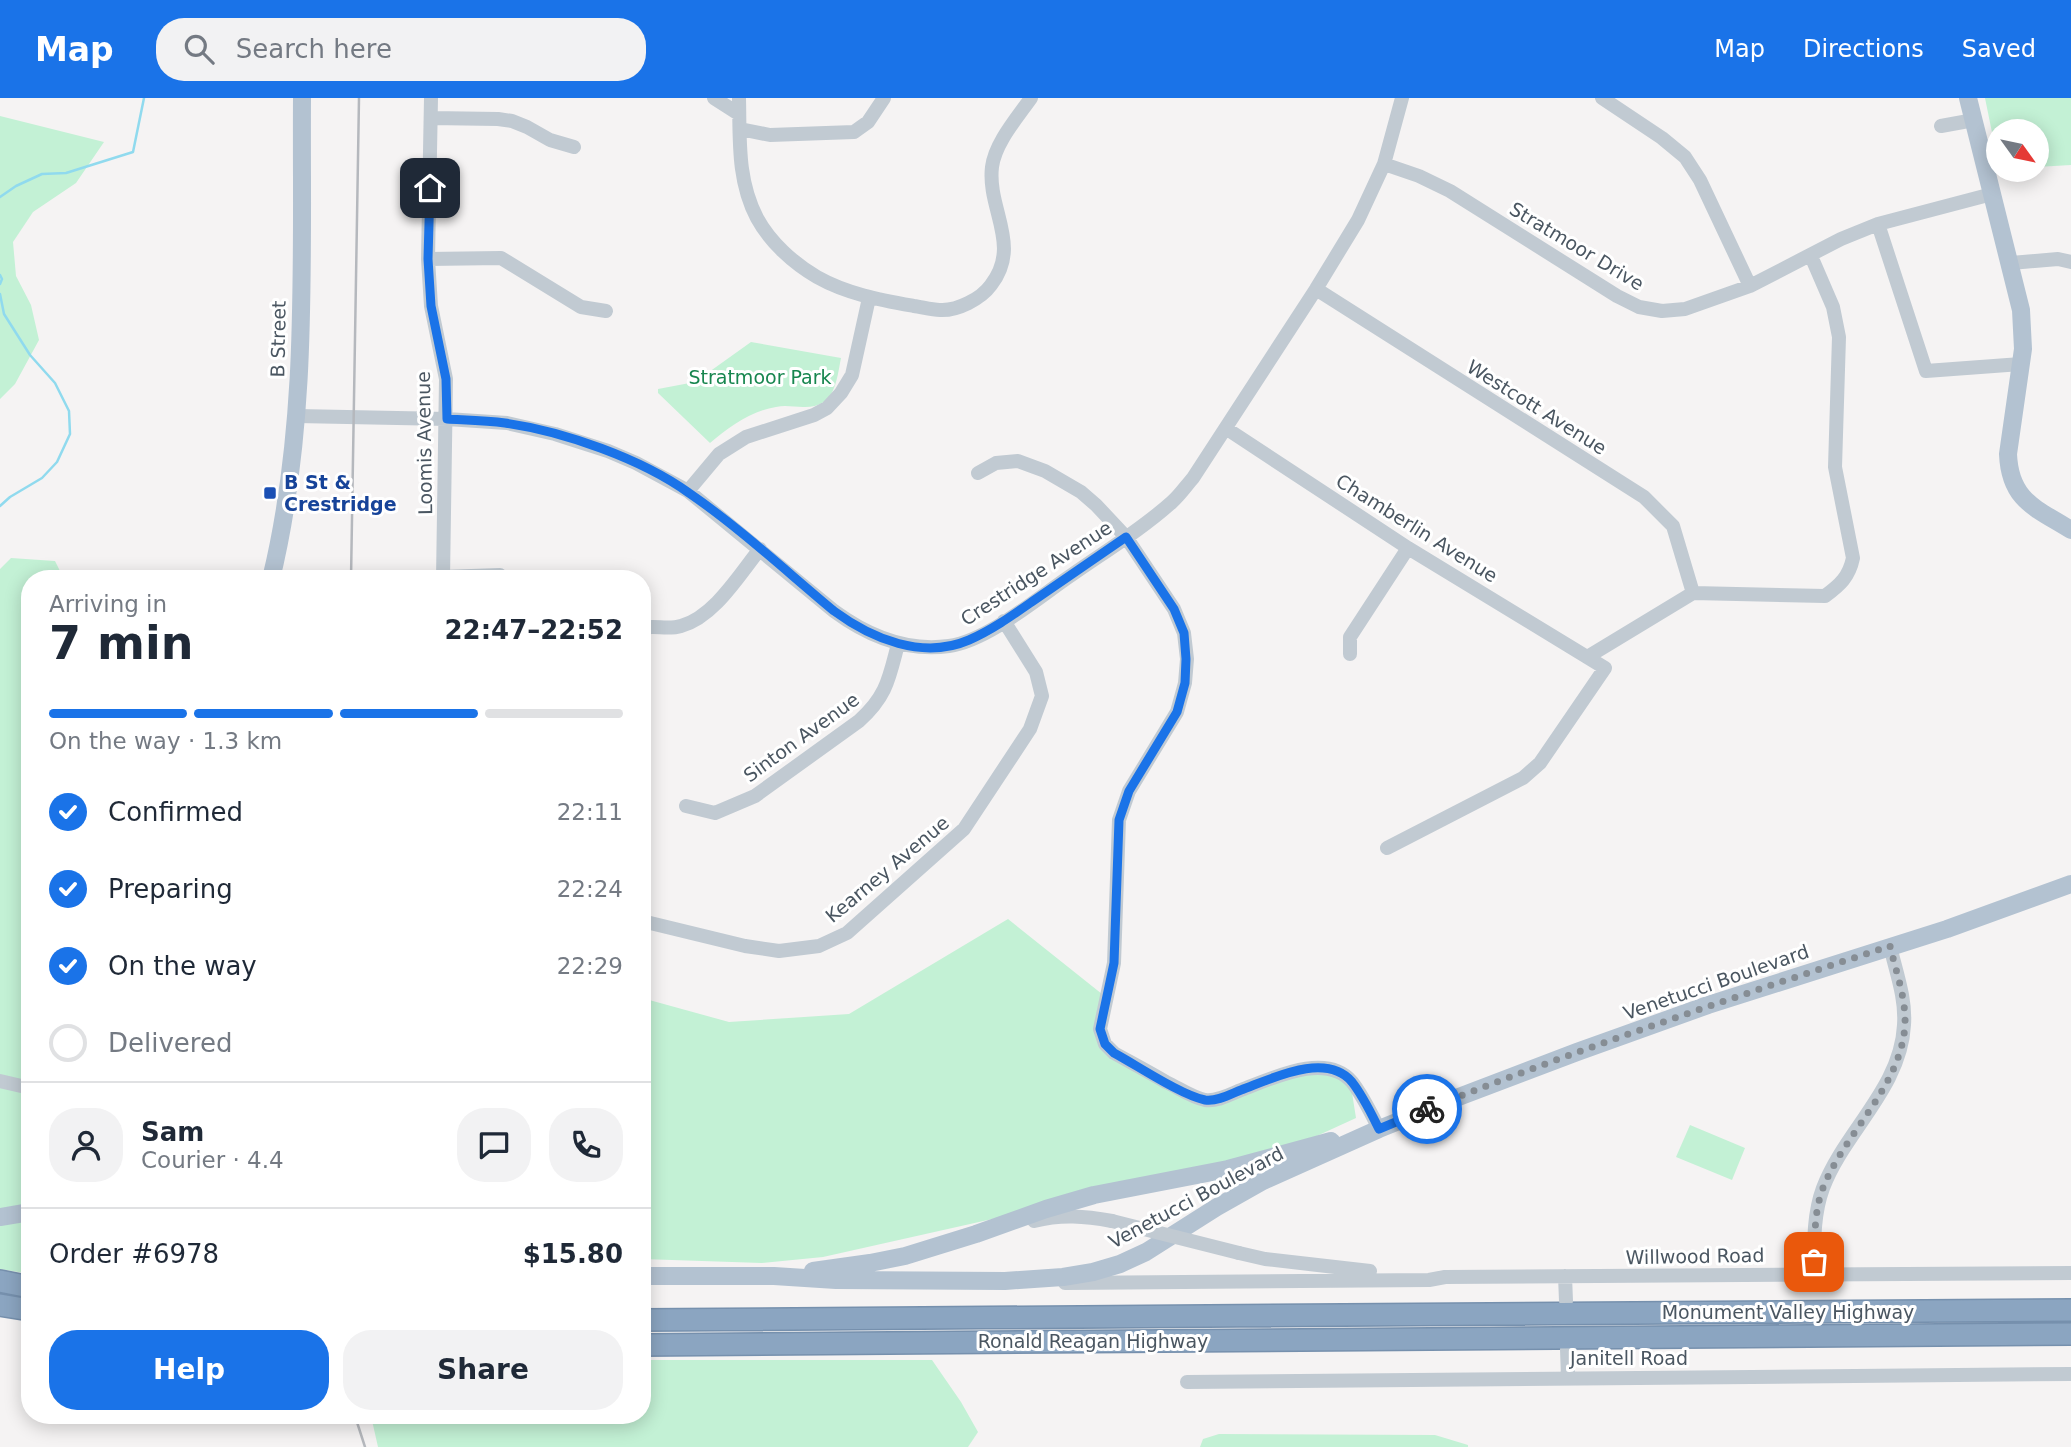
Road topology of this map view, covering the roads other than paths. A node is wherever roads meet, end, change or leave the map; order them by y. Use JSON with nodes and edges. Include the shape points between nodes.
{"nodes":[{"id":1,"x":302,"y":98,"type":"edge"},
{"id":2,"x":432,"y":98,"type":"edge"},
{"id":3,"x":714,"y":98,"type":"edge"},
{"id":4,"x":739,"y":98,"type":"edge"},
{"id":5,"x":884,"y":98,"type":"edge"},
{"id":6,"x":1031,"y":98,"type":"edge"},
{"id":7,"x":1402,"y":98,"type":"edge"},
{"id":8,"x":1602,"y":98,"type":"edge"},
{"id":9,"x":1968,"y":98,"type":"edge"},
{"id":10,"x":740,"y":114,"type":"junction"},
{"id":11,"x":431,"y":118,"type":"junction"},
{"id":12,"x":1974,"y":120,"type":"junction"},
{"id":13,"x":1941,"y":126,"type":"dead end"},
{"id":14,"x":740,"y":129,"type":"junction"},
{"id":15,"x":573,"y":147,"type":"dead end"},
{"id":16,"x":1384,"y":164,"type":"junction"},
{"id":17,"x":1992,"y":194,"type":"junction"},
{"id":18,"x":1878,"y":224,"type":"junction"},
{"id":19,"x":1811,"y":256,"type":"junction"},
{"id":20,"x":428,"y":259,"type":"junction"},
{"id":21,"x":2070,"y":259,"type":"edge"},
{"id":22,"x":2011,"y":263,"type":"junction"},
{"id":23,"x":1750,"y":286,"type":"junction"},
{"id":24,"x":1316,"y":289,"type":"junction"},
{"id":25,"x":869,"y":298,"type":"junction"},
{"id":26,"x":606,"y":310,"type":"dead end"},
{"id":27,"x":2021,"y":364,"type":"junction"},
{"id":28,"x":297,"y":416,"type":"junction"},
{"id":29,"x":447,"y":419,"type":"junction"},
{"id":30,"x":1227,"y":429,"type":"junction"},
{"id":31,"x":978,"y":473,"type":"dead end"},
{"id":32,"x":688,"y":491,"type":"junction"},
{"id":33,"x":2071,"y":530,"type":"edge"},
{"id":34,"x":1126,"y":537,"type":"junction"},
{"id":35,"x":1408,"y":548,"type":"junction"},
{"id":36,"x":760,"y":550,"type":"junction"},
{"id":37,"x":273,"y":570,"type":"edge"},
{"id":38,"x":443,"y":570,"type":"edge"},
{"id":39,"x":1693,"y":593,"type":"junction"},
{"id":40,"x":1004,"y":621,"type":"junction"},
{"id":41,"x":651,"y":628,"type":"edge"},
{"id":42,"x":898,"y":644,"type":"junction"},
{"id":43,"x":1350,"y":654,"type":"dead end"},
{"id":44,"x":1589,"y":656,"type":"junction"},
{"id":45,"x":685,"y":806,"type":"dead end"},
{"id":46,"x":1387,"y":848,"type":"dead end"},
{"id":47,"x":2071,"y":884,"type":"edge"},
{"id":48,"x":651,"y":923,"type":"edge"},
{"id":49,"x":1890,"y":946,"type":"junction"},
{"id":50,"x":0,"y":1081,"type":"edge"},
{"id":51,"x":21,"y":1086,"type":"edge"},
{"id":52,"x":1379,"y":1129,"type":"junction"},
{"id":53,"x":21,"y":1214,"type":"edge"},
{"id":54,"x":0,"y":1217,"type":"edge"},
{"id":55,"x":0,"y":1224,"type":"edge"},
{"id":56,"x":21,"y":1224,"type":"edge"},
{"id":57,"x":976,"y":1234,"type":"junction"},
{"id":58,"x":2071,"y":1273,"type":"edge"},
{"id":59,"x":1814,"y":1274,"type":"junction"},
{"id":60,"x":651,"y":1276,"type":"edge"},
{"id":61,"x":774,"y":1276,"type":"junction"},
{"id":62,"x":1565,"y":1276,"type":"junction"},
{"id":63,"x":1445,"y":1277,"type":"junction"},
{"id":64,"x":0,"y":1281,"type":"edge"},
{"id":65,"x":1005,"y":1281,"type":"junction"},
{"id":66,"x":21,"y":1285,"type":"edge"},
{"id":67,"x":1566,"y":1301,"type":"dead end"},
{"id":68,"x":0,"y":1305,"type":"edge"},
{"id":69,"x":21,"y":1308,"type":"edge"},
{"id":70,"x":2071,"y":1310,"type":"edge"},
{"id":71,"x":1505,"y":1313,"type":"joint"},
{"id":72,"x":651,"y":1320,"type":"edge"},
{"id":73,"x":2071,"y":1334,"type":"edge"},
{"id":74,"x":1544,"y":1337,"type":"joint"},
{"id":75,"x":651,"y":1345,"type":"edge"},
{"id":76,"x":1567,"y":1349,"type":"dead end"},
{"id":77,"x":2071,"y":1374,"type":"edge"},
{"id":78,"x":1568,"y":1378,"type":"junction"},
{"id":79,"x":1186,"y":1381,"type":"dead end"}],
"edges":[{"from":1,"to":28,"type":"main road","name":"B Street"},
{"from":2,"to":11,"type":"street","name":"Loomis Avenue"},
{"from":3,"to":10,"type":"street"},
{"from":4,"to":10,"type":"street"},
{"from":5,"to":14,"type":"street","via":[[869,122],[854,132],[770,135]]},
{"from":6,"to":25,"type":"street","via":[[992,164],[1004,260],[991,285],[973,302],[942,310]]},
{"from":7,"to":16,"type":"street","name":"Crestridge Avenue"},
{"from":8,"to":23,"type":"street","via":[[1685,157]]},
{"from":9,"to":12,"type":"main road"},
{"from":10,"to":14,"type":"street"},
{"from":11,"to":15,"type":"street","via":[[512,121]]},
{"from":11,"to":20,"type":"street","name":"Loomis Avenue"},
{"from":12,"to":13,"type":"street"},
{"from":12,"to":17,"type":"main road"},
{"from":14,"to":25,"type":"street","via":[[746,195],[774,243],[818,278]]},
{"from":16,"to":23,"type":"street","name":"Stratmoor Drive","via":[[1450,191],[1639,307],[1685,309]]},
{"from":16,"to":24,"type":"street","name":"Crestridge Avenue","via":[[1358,220]]},
{"from":17,"to":18,"type":"street","name":"Stratmoor Drive"},
{"from":17,"to":22,"type":"main road"},
{"from":18,"to":19,"type":"street","name":"Stratmoor Drive"},
{"from":18,"to":27,"type":"street","via":[[1926,371]]},
{"from":19,"to":23,"type":"street","name":"Stratmoor Drive"},
{"from":19,"to":39,"type":"street","via":[[1833,307],[1839,337],[1835,467],[1853,558],[1849,573],[1825,596]]},
{"from":20,"to":26,"type":"street","via":[[501,258],[581,307]]},
{"from":20,"to":29,"type":"street","name":"Loomis Avenue","via":[[431,306],[446,379]]},
{"from":21,"to":22,"type":"street"},
{"from":22,"to":27,"type":"main road","via":[[2021,310]]},
{"from":24,"to":30,"type":"street","name":"Crestridge Avenue"},
{"from":24,"to":39,"type":"street","name":"Westcott Avenue","via":[[1644,497],[1674,526]]},
{"from":25,"to":32,"type":"street","via":[[852,375],[827,408],[746,436],[719,454]]},
{"from":27,"to":33,"type":"main road","via":[[2008,454],[2012,481],[2027,502]]},
{"from":28,"to":29,"type":"street","name":"Crestridge Avenue"},
{"from":28,"to":37,"type":"main road","name":"B Street"},
{"from":29,"to":32,"type":"street","name":"Crestridge Avenue","via":[[507,423],[555,434],[626,459]]},
{"from":29,"to":38,"type":"street","name":"Loomis Avenue"},
{"from":30,"to":34,"type":"street","name":"Crestridge Avenue","via":[[1172,502]]},
{"from":30,"to":35,"type":"street","name":"Chamberlin Avenue"},
{"from":31,"to":34,"type":"street","via":[[996,463],[1018,461],[1045,471],[1081,492]]},
{"from":32,"to":36,"type":"street","name":"Crestridge Avenue"},
{"from":34,"to":40,"type":"street","name":"Crestridge Avenue"},
{"from":34,"to":52,"type":"street","via":[[1174,609],[1184,633],[1186,659],[1177,712],[1129,791],[1119,820],[1114,963],[1100,1029],[1105,1044],[1189,1094],[1208,1100],[1299,1070],[1336,1071],[1350,1080]]},
{"from":35,"to":43,"type":"street","via":[[1350,637]]},
{"from":35,"to":44,"type":"street","name":"Chamberlin Avenue"},
{"from":36,"to":41,"type":"street","via":[[698,619],[668,629]]},
{"from":36,"to":42,"type":"street","name":"Crestridge Avenue","via":[[834,611],[859,628]]},
{"from":39,"to":44,"type":"street"},
{"from":40,"to":42,"type":"street","name":"Crestridge Avenue","via":[[952,646]]},
{"from":40,"to":48,"type":"street","name":"Kearney Avenue","via":[[1036,671],[1042,696],[1030,729],[964,829],[846,933],[819,946],[779,951]]},
{"from":42,"to":45,"type":"street","name":"Sinton Avenue","via":[[886,688],[875,707],[859,721],[755,796],[715,813]]},
{"from":44,"to":46,"type":"street","name":"Chamberlin Avenue","via":[[1605,667],[1539,763],[1523,778]]},
{"from":47,"to":49,"type":"main road","name":"Venetucci Boulevard"},
{"from":49,"to":52,"type":"main road","name":"Venetucci Boulevard","via":[[1590,1047]]},
{"from":49,"to":59,"type":"street","via":[[1903,998],[1903,1039],[1885,1084],[1824,1185],[1814,1233]]},
{"from":50,"to":51,"type":"street"},
{"from":52,"to":57,"type":"main road","name":"Venetucci Boulevard","via":[[1228,1169],[1094,1195]]},
{"from":52,"to":65,"type":"main road","name":"Venetucci Boulevard","via":[[1263,1181],[1120,1264],[1063,1277]]},
{"from":53,"to":54,"type":"main road"},
{"from":55,"to":56,"type":"main road"},
{"from":57,"to":61,"type":"main road","name":"Venetucci Boulevard","via":[[905,1256]]},
{"from":57,"to":63,"type":"street","name":"Willwood Road","bridge":true,"via":[[1056,1216],[1083,1216],[1265,1259]]},
{"from":58,"to":59,"type":"street","name":"Willwood Road"},
{"from":59,"to":62,"type":"street","name":"Willwood Road"},
{"from":60,"to":61,"type":"main road","name":"Venetucci Boulevard"},
{"from":61,"to":65,"type":"main road","name":"Venetucci Boulevard"},
{"from":62,"to":63,"type":"street","name":"Willwood Road"},
{"from":62,"to":67,"type":"street"},
{"from":63,"to":65,"type":"street","name":"Willwood Road"},
{"from":64,"to":66,"type":"highway"},
{"from":68,"to":69,"type":"highway"},
{"from":70,"to":71,"type":"highway","name":"Monument Valley Highway"},
{"from":71,"to":72,"type":"highway","name":"Ronald Reagan Highway"},
{"from":73,"to":74,"type":"highway","name":"Monument Valley Highway"},
{"from":74,"to":75,"type":"highway","name":"Ronald Reagan Highway"},
{"from":76,"to":78,"type":"street"},
{"from":77,"to":78,"type":"street","name":"Janitell Road"},
{"from":78,"to":79,"type":"street","name":"Janitell Road"}]}
